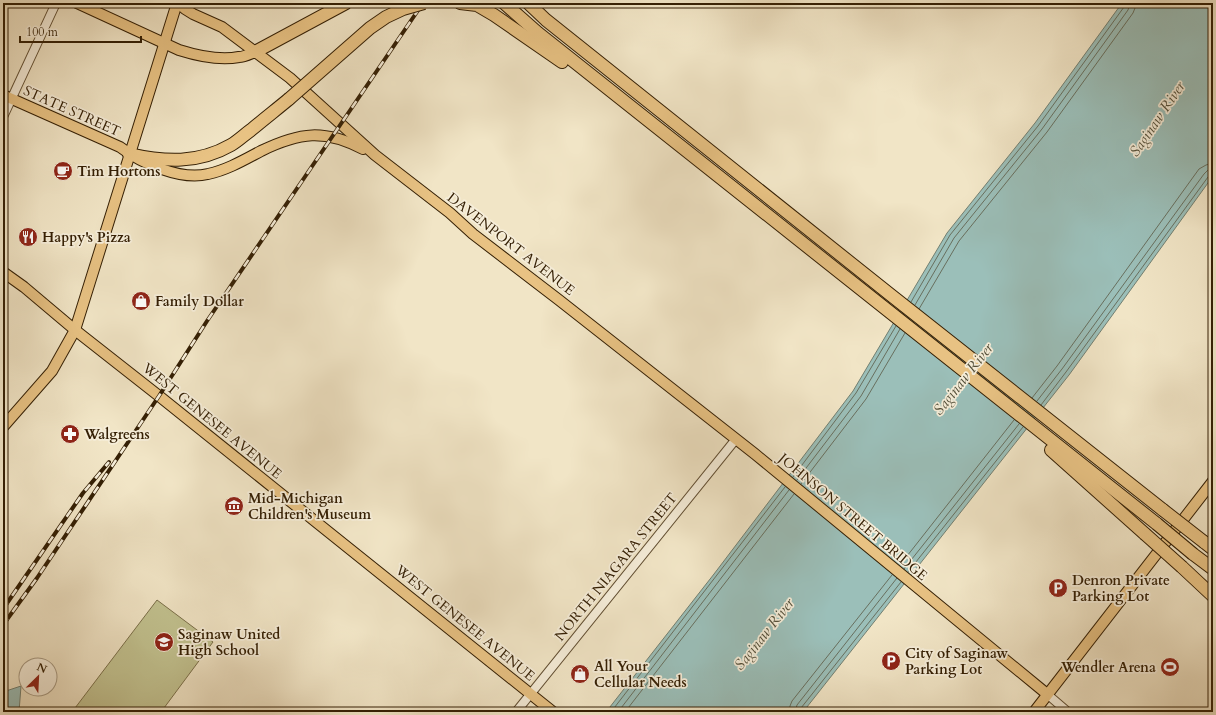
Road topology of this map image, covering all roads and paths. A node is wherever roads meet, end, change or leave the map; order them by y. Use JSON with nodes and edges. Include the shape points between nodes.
{"nodes":[{"id":1,"x":56,"y":3,"type":"edge"},
{"id":2,"x":77,"y":3,"type":"edge"},
{"id":3,"x":177,"y":3,"type":"edge"},
{"id":4,"x":346,"y":3,"type":"edge"},
{"id":5,"x":424,"y":3,"type":"edge"},
{"id":6,"x":460,"y":3,"type":"edge"},
{"id":7,"x":504,"y":3,"type":"edge"},
{"id":8,"x":528,"y":3,"type":"edge"},
{"id":9,"x":164,"y":43,"type":"junction"},
{"id":10,"x":254,"y":52,"type":"junction"},
{"id":11,"x":7,"y":97,"type":"edge"},
{"id":12,"x":3,"y":117,"type":"edge"},
{"id":13,"x":657,"y":127,"type":"junction"},
{"id":14,"x":129,"y":154,"type":"junction"},
{"id":15,"x":375,"y":155,"type":"junction"},
{"id":16,"x":3,"y":272,"type":"edge"},
{"id":17,"x":75,"y":330,"type":"junction"},
{"id":18,"x":988,"y":391,"type":"junction"},
{"id":19,"x":3,"y":427,"type":"edge"},
{"id":20,"x":736,"y":439,"type":"junction"},
{"id":21,"x":754,"y":454,"type":"joint"},
{"id":22,"x":1213,"y":481,"type":"edge"},
{"id":23,"x":1209,"y":545,"type":"edge"},
{"id":24,"x":1213,"y":569,"type":"edge"},
{"id":25,"x":1213,"y":596,"type":"edge"},
{"id":26,"x":530,"y":694,"type":"junction"},
{"id":27,"x":1047,"y":694,"type":"junction"},
{"id":28,"x":516,"y":712,"type":"edge"},
{"id":29,"x":553,"y":712,"type":"edge"},
{"id":30,"x":1034,"y":712,"type":"edge"},
{"id":31,"x":1068,"y":712,"type":"edge"}],
"edges":[{"from":1,"to":11,"type":"street"},
{"from":2,"to":9,"type":"main road"},
{"from":3,"to":9,"type":"main road"},
{"from":3,"to":10,"type":"main road","name":"DAVENPORT AVENUE","via":[[189,12],[222,27]]},
{"from":4,"to":10,"type":"highway"},
{"from":5,"to":14,"type":"highway","bridge":true,"via":[[386,16],[233,144],[197,158],[154,159]]},
{"from":6,"to":13,"type":"highway","via":[[477,6],[494,14]]},
{"from":7,"to":13,"type":"highway"},
{"from":8,"to":23,"type":"highway","bridge":true,"via":[[546,20]]},
{"from":9,"to":10,"type":"main road","via":[[196,56],[213,58],[240,57]]},
{"from":9,"to":14,"type":"main road"},
{"from":10,"to":15,"type":"main road","name":"DAVENPORT AVENUE","via":[[290,78]]},
{"from":11,"to":12,"type":"street"},
{"from":11,"to":14,"type":"main road","name":"STATE STREET","via":[[120,147]]},
{"from":13,"to":18,"type":"highway"},
{"from":14,"to":15,"type":"main road","name":"STATE STREET","via":[[168,172],[186,176],[207,175],[293,137],[332,137]]},
{"from":14,"to":17,"type":"main road"},
{"from":15,"to":20,"type":"main road","name":"DAVENPORT AVENUE"},
{"from":16,"to":17,"type":"main road","name":"WEST GENESEE AVENUE"},
{"from":17,"to":19,"type":"main road","via":[[52,371]]},
{"from":17,"to":26,"type":"main road","name":"WEST GENESEE AVENUE"},
{"from":18,"to":24,"type":"highway","bridge":true},
{"from":18,"to":25,"type":"highway","bridge":true,"via":[[1006,413]]},
{"from":20,"to":21,"type":"main road","name":"DAVENPORT AVENUE"},
{"from":20,"to":26,"type":"street","name":"NORTH NIAGARA STREET"},
{"from":21,"to":27,"type":"main road","name":"JOHNSON STREET BRIDGE"},
{"from":22,"to":27,"type":"main road"},
{"from":26,"to":28,"type":"street","name":"NORTH NIAGARA STREET"},
{"from":26,"to":29,"type":"main road","name":"WEST GENESEE AVENUE"},
{"from":27,"to":30,"type":"main road"},
{"from":27,"to":31,"type":"street"}]}
